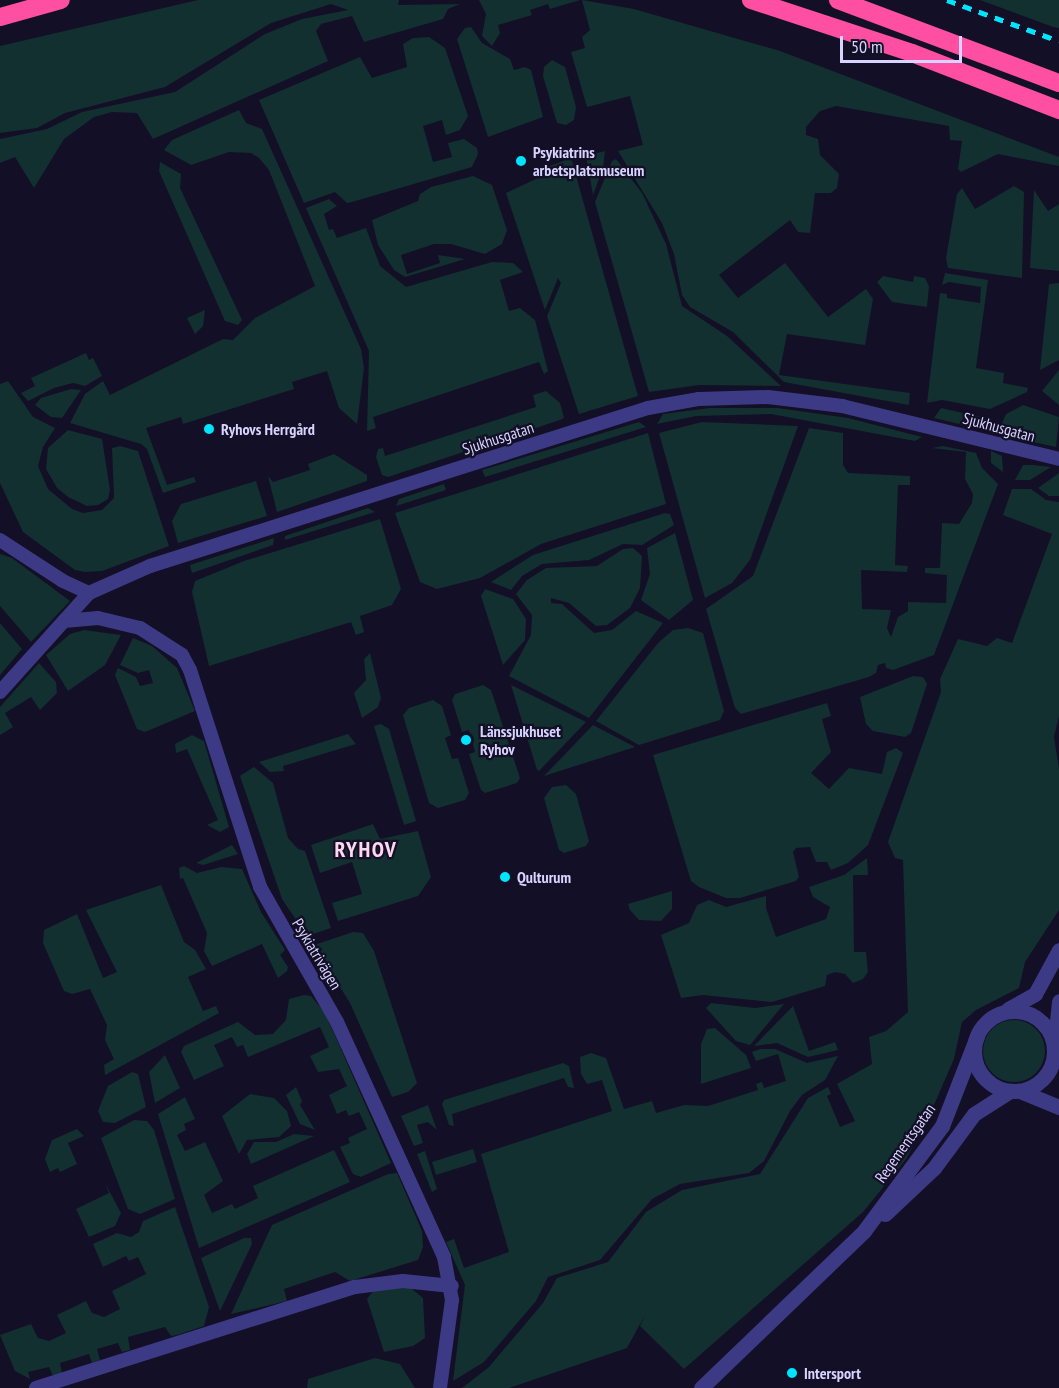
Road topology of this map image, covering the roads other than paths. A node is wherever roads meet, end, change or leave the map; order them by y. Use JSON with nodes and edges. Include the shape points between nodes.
{"nodes":[{"id":1,"x":61,"y":0,"type":"edge"},
{"id":2,"x":751,"y":0,"type":"edge"},
{"id":3,"x":838,"y":0,"type":"edge"},
{"id":4,"x":0,"y":17,"type":"edge"},
{"id":5,"x":1059,"y":83,"type":"edge"},
{"id":6,"x":1059,"y":110,"type":"edge"},
{"id":7,"x":1059,"y":459,"type":"edge"},
{"id":8,"x":1,"y":537,"type":"edge"},
{"id":9,"x":89,"y":593,"type":"junction"},
{"id":10,"x":64,"y":621,"type":"junction"},
{"id":11,"x":0,"y":692,"type":"edge"},
{"id":12,"x":1059,"y":950,"type":"edge"},
{"id":13,"x":1059,"y":1001,"type":"edge"},
{"id":14,"x":998,"y":1014,"type":"junction"},
{"id":15,"x":977,"y":1036,"type":"junction"},
{"id":16,"x":1056,"y":1053,"type":"edge"},
{"id":17,"x":1015,"y":1091,"type":"junction"},
{"id":18,"x":1059,"y":1107,"type":"edge"},
{"id":19,"x":864,"y":1231,"type":"junction"},
{"id":20,"x":452,"y":1286,"type":"junction"},
{"id":21,"x":56,"y":1385,"type":"edge"},
{"id":22,"x":36,"y":1388,"type":"edge"},
{"id":23,"x":440,"y":1388,"type":"edge"},
{"id":24,"x":701,"y":1388,"type":"edge"}],
"edges":[{"from":1,"to":4,"type":"highway"},
{"from":2,"to":6,"type":"highway","via":[[912,53]]},
{"from":3,"to":5,"type":"highway"},
{"from":7,"to":9,"type":"street","name":"Sjukhusgatan","via":[[842,406],[768,397],[699,399],[648,408],[553,437],[150,566]]},
{"from":8,"to":9,"type":"street","via":[[63,581]]},
{"from":9,"to":10,"type":"street","name":"Sjukhusgatan"},
{"from":10,"to":11,"type":"street","name":"Sjukhusgatan"},
{"from":10,"to":20,"type":"street","name":"Psykiatrivägen","via":[[87,617],[114,620],[140,628],[182,655],[198,692],[260,887],[337,1022],[444,1257]]},
{"from":12,"to":14,"type":"street","via":[[1035,994]]},
{"from":13,"to":16,"type":"street"},
{"from":14,"to":15,"type":"street","via":[[987,1021]]},
{"from":14,"to":16,"type":"street","via":[[1018,1010],[1039,1019]]},
{"from":15,"to":17,"type":"street","via":[[974,1049],[978,1068],[990,1083]]},
{"from":15,"to":19,"type":"street","name":"Regementsgatan","via":[[942,1126]]},
{"from":16,"to":17,"type":"street","via":[[1047,1075]]},
{"from":17,"to":18,"type":"street"},
{"from":17,"to":19,"type":"street","name":"Regementsgatan","via":[[974,1114],[912,1192]]},
{"from":19,"to":24,"type":"street","name":"Regementsgatan"},
{"from":20,"to":21,"type":"street","via":[[403,1281],[355,1287]]},
{"from":20,"to":23,"type":"street","name":"Psykiatrivägen"},
{"from":21,"to":22,"type":"street"}]}
